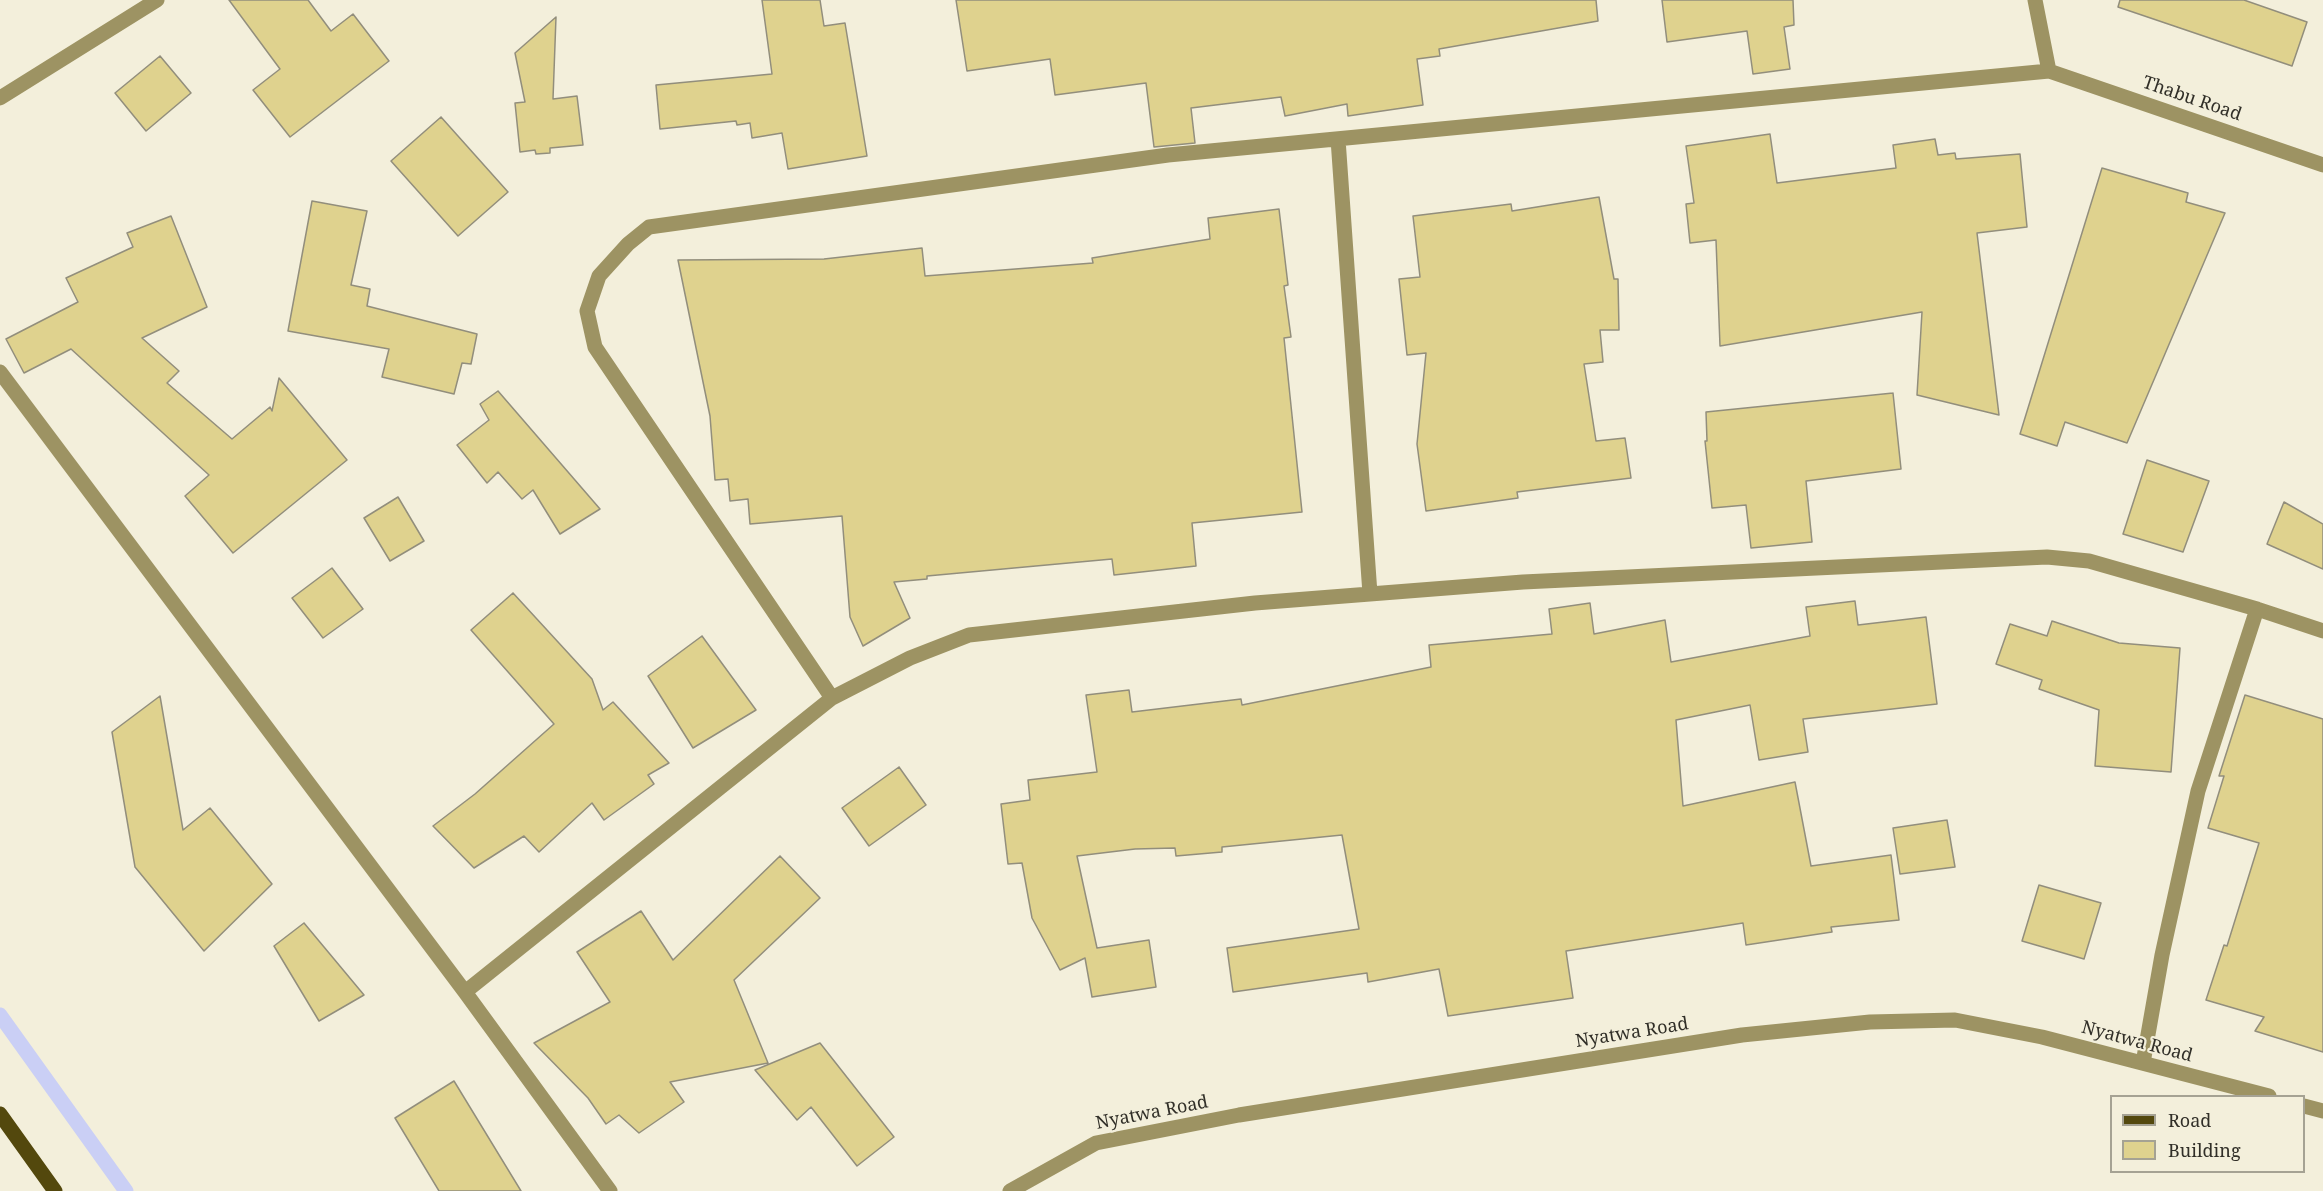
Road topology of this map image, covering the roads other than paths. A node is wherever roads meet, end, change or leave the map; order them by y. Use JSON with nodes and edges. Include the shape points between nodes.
{"nodes":[{"id":1,"x":158,"y":0,"type":"edge"},
{"id":2,"x":2035,"y":0,"type":"edge"},
{"id":3,"x":2049,"y":71,"type":"junction"},
{"id":4,"x":0,"y":98,"type":"edge"},
{"id":5,"x":1338,"y":139,"type":"junction"},
{"id":6,"x":2323,"y":165,"type":"edge"},
{"id":7,"x":0,"y":372,"type":"edge"},
{"id":8,"x":1370,"y":594,"type":"junction"},
{"id":9,"x":2257,"y":609,"type":"junction"},
{"id":10,"x":2323,"y":631,"type":"edge"},
{"id":11,"x":832,"y":698,"type":"junction"},
{"id":12,"x":465,"y":992,"type":"junction"},
{"id":13,"x":2142,"y":1063,"type":"junction"},
{"id":14,"x":2265,"y":1095,"type":"edge"},
{"id":15,"x":2305,"y":1106,"type":"edge"},
{"id":16,"x":2323,"y":1112,"type":"edge"},
{"id":17,"x":0,"y":1114,"type":"edge"},
{"id":18,"x":55,"y":1191,"type":"edge"},
{"id":19,"x":609,"y":1191,"type":"edge"},
{"id":20,"x":1010,"y":1191,"type":"edge"}],
"edges":[{"from":1,"to":4,"type":"street"},
{"from":2,"to":3,"type":"street"},
{"from":3,"to":5,"type":"street"},
{"from":3,"to":6,"type":"street","name":"Thabu Road"},
{"from":5,"to":8,"type":"street"},
{"from":5,"to":11,"type":"street","via":[[1168,155],[649,227],[599,276],[587,310],[596,347]]},
{"from":7,"to":12,"type":"street"},
{"from":8,"to":9,"type":"street","via":[[1523,582],[2047,557],[2089,561]]},
{"from":8,"to":11,"type":"street","via":[[969,635],[910,658]]},
{"from":9,"to":10,"type":"street"},
{"from":9,"to":13,"type":"street","via":[[2198,791]]},
{"from":11,"to":12,"type":"street"},
{"from":12,"to":19,"type":"street"},
{"from":13,"to":14,"type":"street","name":"Nyatwa Road"},
{"from":13,"to":20,"type":"street","name":"Nyatwa Road","via":[[2042,1036],[1954,1020],[1870,1022],[1742,1035],[1294,1106],[1096,1143]]},
{"from":15,"to":16,"type":"street"},
{"from":17,"to":18,"type":"main road"}]}
